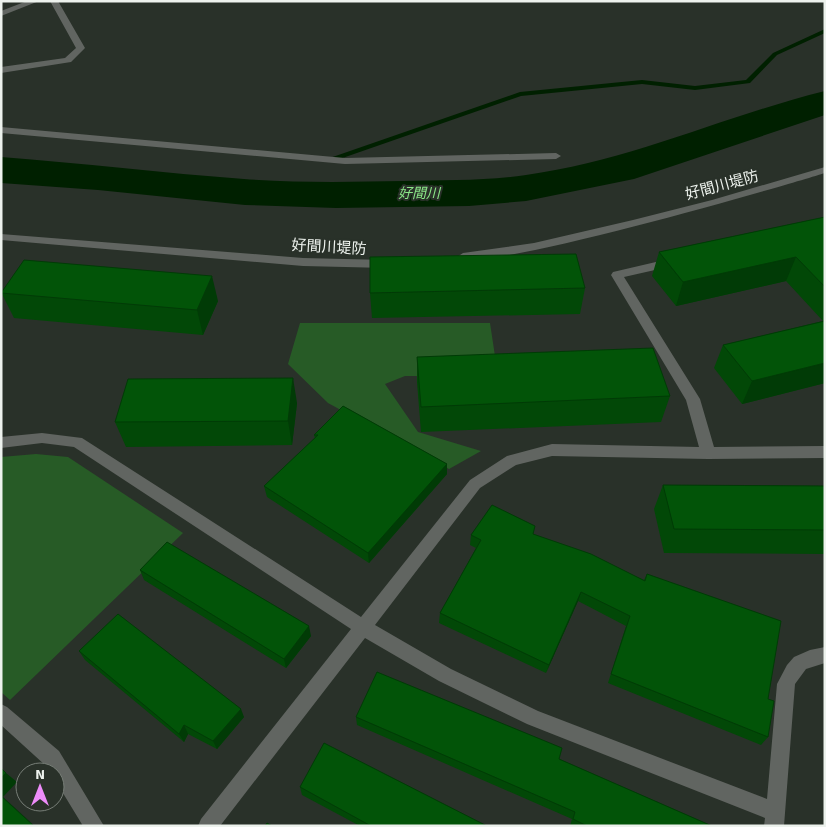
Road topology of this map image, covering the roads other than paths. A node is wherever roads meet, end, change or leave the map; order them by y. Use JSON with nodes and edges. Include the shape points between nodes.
{"nodes":[{"id":1,"x":16,"y":1,"type":"edge"},
{"id":2,"x":35,"y":1,"type":"edge"},
{"id":3,"x":54,"y":1,"type":"edge"},
{"id":4,"x":1,"y":7,"type":"edge"},
{"id":5,"x":1,"y":14,"type":"edge"},
{"id":6,"x":1,"y":70,"type":"edge"},
{"id":7,"x":1,"y":130,"type":"edge"},
{"id":8,"x":556,"y":156,"type":"dead end"},
{"id":9,"x":825,"y":170,"type":"edge"},
{"id":10,"x":1,"y":237,"type":"edge"},
{"id":11,"x":454,"y":258,"type":"edge"},
{"id":12,"x":683,"y":260,"type":"edge"},
{"id":13,"x":396,"y":264,"type":"edge"},
{"id":14,"x":1,"y":442,"type":"edge"},
{"id":15,"x":825,"y":452,"type":"edge"},
{"id":16,"x":708,"y":453,"type":"junction"},
{"id":17,"x":362,"y":627,"type":"junction"},
{"id":18,"x":825,"y":655,"type":"edge"},
{"id":19,"x":1,"y":713,"type":"edge"},
{"id":20,"x":774,"y":819,"type":"edge"},
{"id":21,"x":94,"y":826,"type":"edge"},
{"id":22,"x":208,"y":826,"type":"edge"}],
"edges":[{"from":1,"to":4,"type":"street"},
{"from":2,"to":5,"type":"street"},
{"from":3,"to":6,"type":"street","via":[[81,48],[68,60]]},
{"from":7,"to":8,"type":"street","via":[[345,161]]},
{"from":9,"to":11,"type":"street","name":"好間川堤防","via":[[758,192],[661,217],[562,240]]},
{"from":10,"to":13,"type":"street","name":"好間川堤防","via":[[303,262]]},
{"from":12,"to":16,"type":"street","via":[[617,275],[692,399]]},
{"from":14,"to":17,"type":"street","via":[[42,438],[78,442]]},
{"from":15,"to":16,"type":"street"},
{"from":16,"to":17,"type":"street","via":[[552,450],[512,460],[475,484]]},
{"from":17,"to":20,"type":"street","via":[[446,675],[533,718]]},
{"from":17,"to":22,"type":"street"},
{"from":18,"to":20,"type":"street","via":[[804,659],[792,669],[786,684]]},
{"from":19,"to":21,"type":"street","via":[[52,758]]}]}
